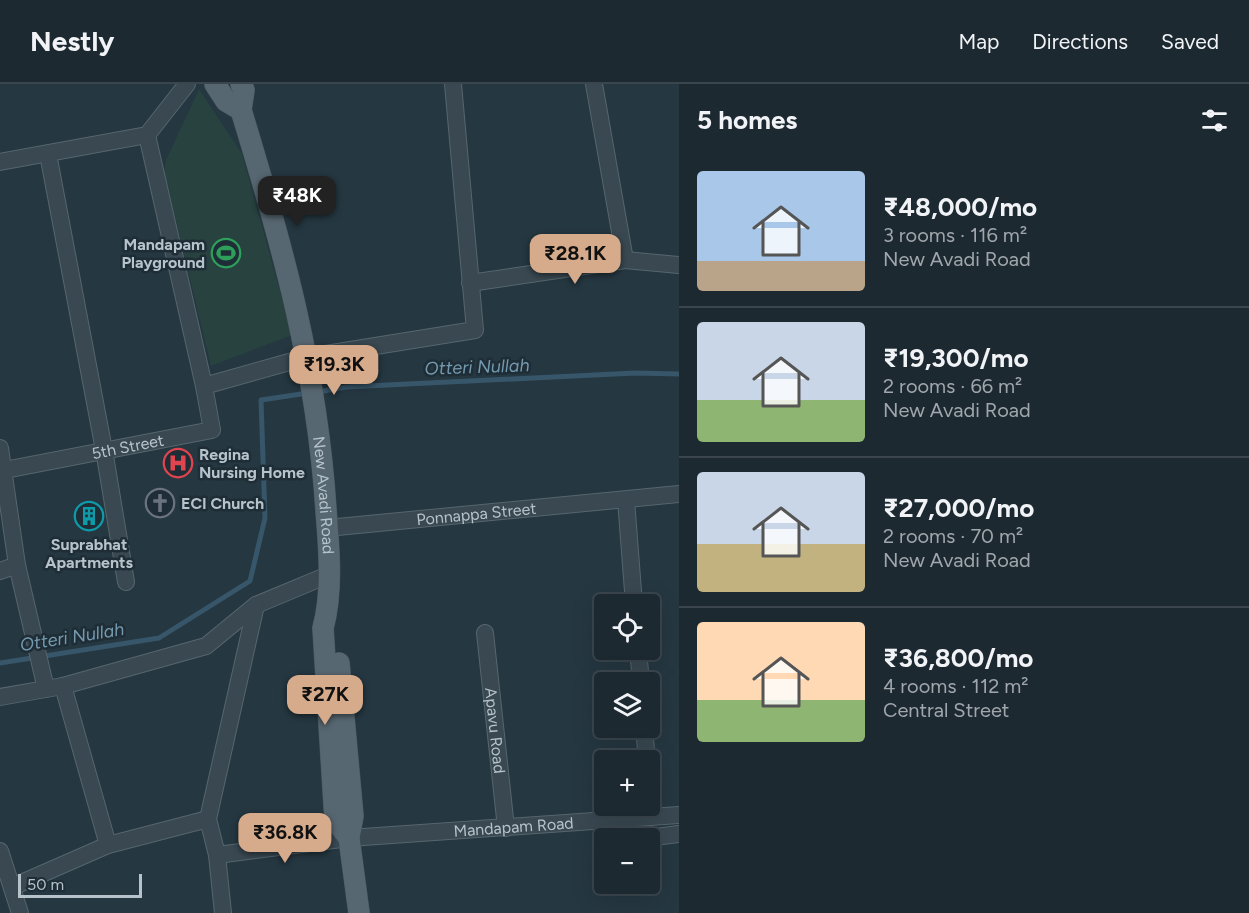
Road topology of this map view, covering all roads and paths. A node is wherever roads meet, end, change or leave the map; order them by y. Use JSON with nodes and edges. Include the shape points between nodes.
{"nodes":[{"id":1,"x":187,"y":84,"type":"edge"},
{"id":2,"x":215,"y":84,"type":"edge"},
{"id":3,"x":241,"y":84,"type":"edge"},
{"id":4,"x":453,"y":84,"type":"edge"},
{"id":5,"x":594,"y":84,"type":"edge"},
{"id":6,"x":241,"y":110,"type":"junction"},
{"id":7,"x":147,"y":135,"type":"junction"},
{"id":8,"x":48,"y":154,"type":"junction"},
{"id":9,"x":0,"y":162,"type":"edge"},
{"id":10,"x":625,"y":260,"type":"junction"},
{"id":11,"x":679,"y":265,"type":"edge"},
{"id":12,"x":470,"y":283,"type":"junction"},
{"id":13,"x":308,"y":357,"type":"junction"},
{"id":14,"x":204,"y":386,"type":"junction"},
{"id":15,"x":0,"y":448,"type":"edge"},
{"id":16,"x":104,"y":450,"type":"junction"},
{"id":17,"x":2,"y":471,"type":"edge"},
{"id":18,"x":679,"y":494,"type":"edge"},
{"id":19,"x":626,"y":500,"type":"junction"},
{"id":20,"x":327,"y":528,"type":"junction"},
{"id":21,"x":17,"y":565,"type":"junction"},
{"id":22,"x":0,"y":571,"type":"edge"},
{"id":23,"x":328,"y":575,"type":"junction"},
{"id":24,"x":126,"y":582,"type":"dead end"},
{"id":25,"x":633,"y":594,"type":"edge"},
{"id":26,"x":256,"y":605,"type":"junction"},
{"id":27,"x":485,"y":633,"type":"dead end"},
{"id":28,"x":44,"y":681,"type":"junction"},
{"id":29,"x":63,"y":686,"type":"junction"},
{"id":30,"x":0,"y":697,"type":"edge"},
{"id":31,"x":679,"y":815,"type":"edge"},
{"id":32,"x":651,"y":817,"type":"joint"},
{"id":33,"x":208,"y":819,"type":"junction"},
{"id":34,"x":600,"y":820,"type":"junction"},
{"id":35,"x":506,"y":828,"type":"junction"},
{"id":36,"x":611,"y":828,"type":"edge"},
{"id":37,"x":679,"y":834,"type":"edge"},
{"id":38,"x":660,"y":836,"type":"edge"},
{"id":39,"x":349,"y":838,"type":"junction"},
{"id":40,"x":108,"y":845,"type":"junction"},
{"id":41,"x":0,"y":851,"type":"edge"},
{"id":42,"x":217,"y":855,"type":"junction"},
{"id":43,"x":12,"y":887,"type":"junction"},
{"id":44,"x":20,"y":913,"type":"edge"},
{"id":45,"x":223,"y":913,"type":"edge"},
{"id":46,"x":359,"y":913,"type":"edge"}],
"edges":[{"from":1,"to":7,"type":"street"},
{"from":2,"to":6,"type":"main road","via":[[226,101]]},
{"from":3,"to":6,"type":"main road"},
{"from":4,"to":12,"type":"street"},
{"from":5,"to":10,"type":"street"},
{"from":6,"to":13,"type":"main road","via":[[282,245]]},
{"from":7,"to":8,"type":"street"},
{"from":7,"to":14,"type":"street"},
{"from":8,"to":9,"type":"street"},
{"from":8,"to":16,"type":"street"},
{"from":10,"to":11,"type":"street"},
{"from":10,"to":12,"type":"street"},
{"from":12,"to":13,"type":"street","via":[[475,330]]},
{"from":13,"to":14,"type":"street"},
{"from":13,"to":20,"type":"main road","name":"New Avadi Road"},
{"from":14,"to":16,"type":"street","name":"5th Street","via":[[212,430]]},
{"from":15,"to":17,"type":"street"},
{"from":16,"to":17,"type":"street","name":"5th Street"},
{"from":16,"to":24,"type":"street"},
{"from":17,"to":21,"type":"street"},
{"from":18,"to":19,"type":"street","name":"Ponnappa Street"},
{"from":19,"to":20,"type":"street","name":"Ponnappa Street"},
{"from":19,"to":25,"type":"street"},
{"from":20,"to":23,"type":"main road","name":"New Avadi Road"},
{"from":21,"to":22,"type":"street"},
{"from":21,"to":28,"type":"street"},
{"from":23,"to":26,"type":"street"},
{"from":23,"to":39,"type":"main road","name":"New Avadi Road","via":[[328,610],[323,628],[335,820]]},
{"from":26,"to":29,"type":"street","via":[[206,646]]},
{"from":26,"to":33,"type":"street"},
{"from":27,"to":35,"type":"street","name":"Apavu Road"},
{"from":28,"to":29,"type":"street"},
{"from":28,"to":30,"type":"street"},
{"from":29,"to":40,"type":"street"},
{"from":31,"to":32,"type":"street","name":"Mandapam Road"},
{"from":32,"to":34,"type":"street","name":"Mandapam Road"},
{"from":33,"to":40,"type":"street"},
{"from":33,"to":42,"type":"street"},
{"from":34,"to":35,"type":"street","name":"Mandapam Road"},
{"from":34,"to":36,"type":"street"},
{"from":35,"to":39,"type":"street","name":"Mandapam Road"},
{"from":37,"to":38,"type":"street"},
{"from":39,"to":42,"type":"street","name":"Mandapam Road"},
{"from":39,"to":46,"type":"main road","name":"New Avadi Road"},
{"from":40,"to":43,"type":"street"},
{"from":41,"to":43,"type":"street"},
{"from":42,"to":45,"type":"street"},
{"from":43,"to":44,"type":"street"}]}
